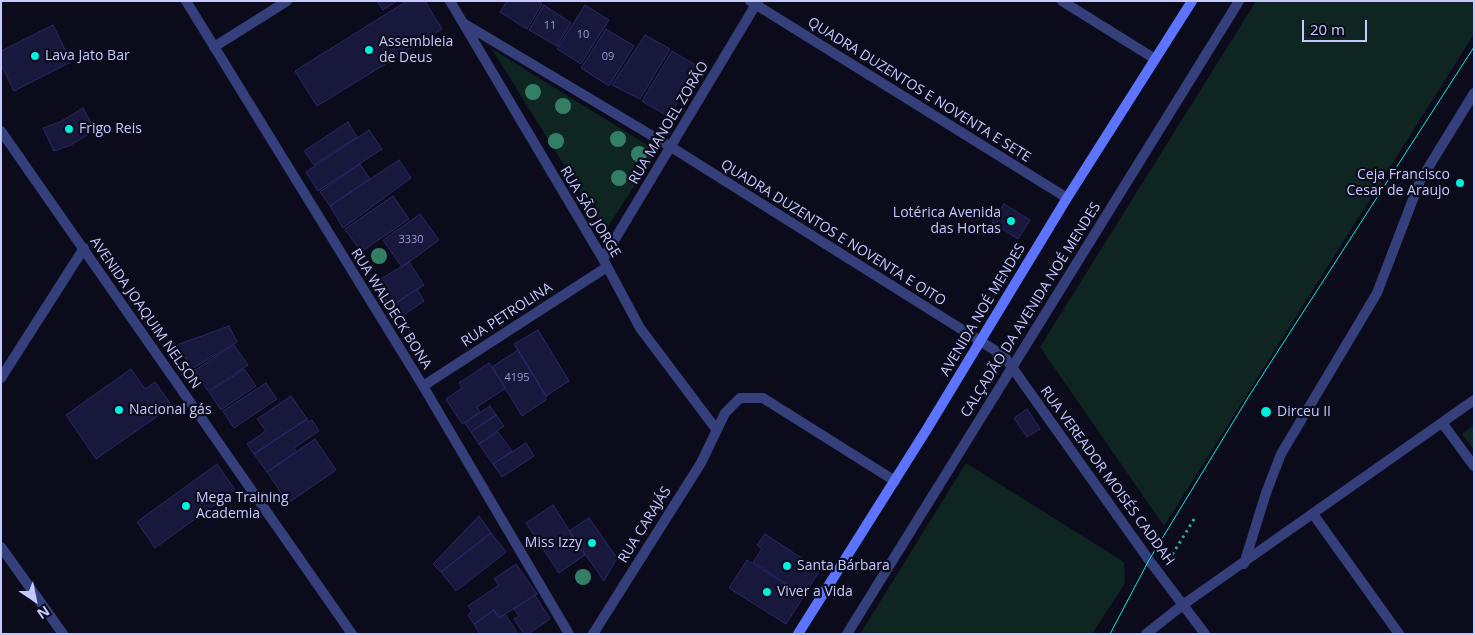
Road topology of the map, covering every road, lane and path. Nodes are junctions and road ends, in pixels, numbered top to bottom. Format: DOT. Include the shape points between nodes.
graph roads {
  1 [pos="186,1"];
  2 [pos="287,1"];
  3 [pos="450,1"];
  4 [pos="1062,1"];
  5 [pos="1192,1"];
  6 [pos="1239,1"];
  7 [pos="755,2"];
  8 [pos="463,23"];
  9 [pos="214,47"];
  10 [pos="1155,59"];
  11 [pos="1474,93"];
  12 [pos="1,131"];
  13 [pos="670,147"];
  14 [pos="1067,198"];
  15 [pos="84,248"];
  16 [pos="605,263"];
  17 [pos="980,341"];
  18 [pos="1012,366"];
  19 [pos="1,378"];
  20 [pos="423,386"];
  21 [pos="1474,400"];
  22 [pos="1443,424"];
  23 [pos="716,430"];
  24 [pos="1474,466"];
  25 [pos="895,481"];
  26 [pos="1313,514"];
  27 [pos="1196,516"];
  28 [pos="1,547"];
  29 [pos="1176,548"];
  30 [pos="1244,564"];
  31 [pos="1184,604"];
  32 [pos="63,634"];
  33 [pos="352,634"];
  34 [pos="569,634"];
  35 [pos="592,634"];
  36 [pos="798,634"];
  37 [pos="847,634"];
  38 [pos="1146,634"];
  39 [pos="1205,634"];
  40 [pos="1399,634"];
  1 -- 9 [label="street, RUA WALDECK BONA"];
  2 -- 9 [label="street"];
  3 -- 8 [label="street, RUA SÃO JORGE"];
  4 -- 10 [label="street"];
  5 -- 10 [label="main road, AVENIDA NOÉ MENDES"];
  6 -- 18 [label="street, CALÇADÃO DA AVENIDA NOÉ MENDES"];
  7 -- 13 [label="street, RUA MANOEL ZORÃO"];
  7 -- 14 [label="street, QUADRA DUZENTOS E NOVENTA E SETE"];
  8 -- 13 [label="street, QUADRA DUZENTOS E NOVENTA E OITO"];
  8 -- 16 [label="street, RUA SÃO JORGE"];
  9 -- 20 [label="street, RUA WALDECK BONA"];
  10 -- 14 [label="main road, AVENIDA NOÉ MENDES"];
  11 -- 30 [label="street" via="1420,181 1377,293 1281,454"];
  12 -- 15 [label="street, AVENIDA JOAQUIM NELSON"];
  13 -- 16 [label="street, RUA MANOEL ZORÃO"];
  13 -- 17 [label="street, QUADRA DUZENTOS E NOVENTA E OITO"];
  14 -- 17 [label="main road, AVENIDA NOÉ MENDES"];
  15 -- 19 [label="street"];
  15 -- 33 [label="street, AVENIDA JOAQUIM NELSON"];
  16 -- 20 [label="street, RUA PETROLINA"];
  16 -- 23 [label="street, RUA SÃO JORGE" via="640,328"];
  17 -- 18 [label="street, RUA VEREADOR MOISÉS CADDAH" via="1004,356"];
  17 -- 25 [label="main road, AVENIDA NOÉ MENDES"];
  18 -- 31 [label="street, RUA VEREADOR MOISÉS CADDAH" via="1149,560"];
  18 -- 37 [label="street, CALÇADÃO DA AVENIDA NOÉ MENDES"];
  20 -- 34 [label="street, RUA WALDECK BONA"];
  21 -- 22 [label="street"];
  22 -- 24 [label="street"];
  22 -- 26 [label="street"];
  23 -- 25 [label="street, RUA CARAJÁS" via="725,413 740,398 763,398"];
  23 -- 35 [label="street, RUA CARAJÁS" via="701,463"];
  25 -- 36 [label="main road, AVENIDA NOÉ MENDES"];
  26 -- 30 [label="street"];
  26 -- 40 [label="street"];
  27 -- 29 [label="path"];
  28 -- 32 [label="street"];
  30 -- 31 [label="street"];
  31 -- 38 [label="street"];
  31 -- 39 [label="street, RUA VEREADOR MOISÉS CADDAH"];
}
